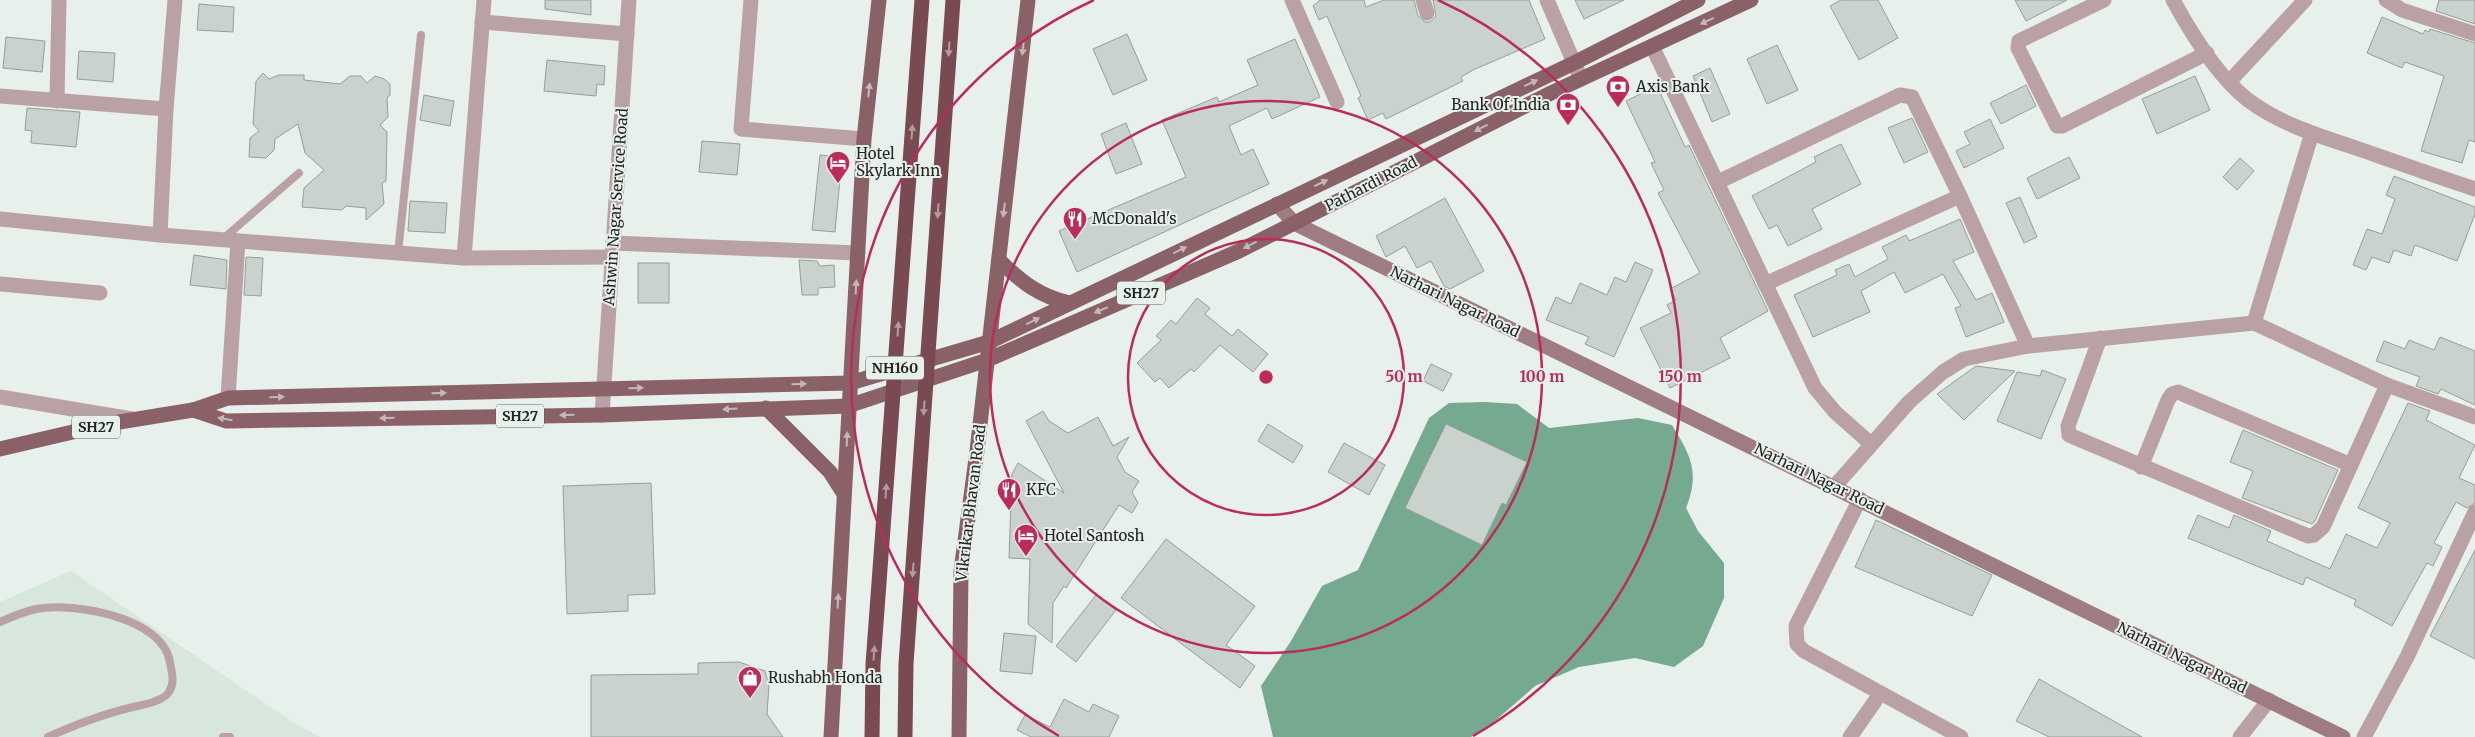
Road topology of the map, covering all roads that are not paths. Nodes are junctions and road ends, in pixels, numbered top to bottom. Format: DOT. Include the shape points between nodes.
graph roads {
  1 [pos="59,0"];
  2 [pos="175,0"];
  3 [pos="484,0"];
  4 [pos="629,0"];
  5 [pos="751,0"];
  6 [pos="879,0"];
  7 [pos="922,0"];
  8 [pos="953,0"];
  9 [pos="1028,0"];
  10 [pos="1292,0"];
  11 [pos="1547,0"];
  12 [pos="1698,0"];
  13 [pos="1751,0"];
  14 [pos="2104,0"];
  15 [pos="2174,0"];
  16 [pos="2304,0"];
  17 [pos="2386,0"];
  18 [pos="482,22"];
  19 [pos="627,34"];
  20 [pos="2475,34"];
  21 [pos="421,35"];
  22 [pos="1652,46"];
  23 [pos="2207,54"];
  24 [pos="1574,62"];
  25 [pos="1581,79"];
  26 [pos="2229,82"];
  27 [pos="0,96"];
  28 [pos="57,101"];
  29 [pos="1337,102"];
  30 [pos="166,109"];
  31 [pos="2312,133"];
  32 [pos="864,139"];
  33 [pos="299,173"];
  34 [pos="1718,182"];
  35 [pos="2475,189"];
  36 [pos="1960,196"];
  37 [pos="1277,204"];
  38 [pos="0,219"];
  39 [pos="1294,223"];
  40 [pos="160,235"];
  41 [pos="222,239"];
  42 [pos="238,241"];
  43 [pos="613,250"];
  44 [pos="398,253"];
  45 [pos="858,253"];
  46 [pos="464,258"];
  47 [pos="999,260"];
  48 [pos="0,284"];
  49 [pos="1765,284"];
  50 [pos="100,293"];
  51 [pos="1070,303"];
  52 [pos="2254,323"];
  53 [pos="2100,338"];
  54 [pos="989,342"];
  55 [pos="2028,346"];
  56 [pos="987,360"];
  57 [pos="850,383"];
  58 [pos="2387,385"];
  59 [pos="604,389"];
  60 [pos="0,397"];
  61 [pos="228,398"];
  62 [pos="848,406"];
  63 [pos="766,408"];
  64 [pos="192,410"];
  65 [pos="602,415"];
  66 [pos="2475,417"];
  67 [pos="136,419"];
  68 [pos="1871,444"];
  69 [pos="0,449"];
  70 [pos="2350,465"];
  71 [pos="2141,467"];
  72 [pos="1834,487"];
  73 [pos="844,494"];
  74 [pos="1860,499"];
  75 [pos="2475,512"];
  76 [pos="0,622"];
  77 [pos="1880,694"];
  78 [pos="2269,700"];
  79 [pos="48,737"];
  80 [pos="223,737"];
  81 [pos="230,737"];
  82 [pos="832,737"];
  83 [pos="872,737"];
  84 [pos="905,737"];
  85 [pos="959,737"];
  86 [pos="1850,737"];
  87 [pos="1961,737"];
  88 [pos="2240,737"];
  89 [pos="2343,737"];
  90 [pos="2364,737"];
  1 -- 28 [label="street"];
  2 -- 30 [label="street"];
  3 -- 18 [label="street"];
  4 -- 19 [label="street, Ashwin Nagar Service Road"];
  5 -- 32 [label="street" via="741,129"];
  32 -- 6 [label="main road, one-way"];
  83 -- 7 [label="highway, NH160, one-way, bridge" via="873,664"];
  8 -- 84 [label="highway, NH160, one-way, bridge" via="907,654"];
  9 -- 47 [label="main road, Vikrikar Bhavan Road, one-way"];
  10 -- 29 [label="street"];
  11 -- 24 [label="street"];
  12 -- 24 [label="main road"];
  13 -- 22 [label="main road, Pathardi Road / SH27, one-way"];
  14 -- 23 [label="street" via="2019,41 2018,48 2058,126"];
  15 -- 23 [label="street"];
  16 -- 26 [label="street"];
  17 -- 20 [label="street" via="2402,10"];
  18 -- 19 [label="street"];
  18 -- 46 [label="street"];
  19 -- 43 [label="street, Ashwin Nagar Service Road"];
  21 -- 44 [label="lane"];
  22 -- 25 [label="main road, Pathardi Road / SH27"];
  22 -- 34 [label="street"];
  23 -- 26 [label="street"];
  24 -- 25 [label="street"];
  37 -- 24 [label="main road, one-way"];
  25 -- 39 [label="main road, Pathardi Road / SH27, one-way"];
  26 -- 31 [label="street" via="2263,110"];
  27 -- 28 [label="street"];
  28 -- 30 [label="street"];
  30 -- 40 [label="street"];
  31 -- 35 [label="street"];
  31 -- 52 [label="street"];
  32 -- 45 [label="main road"];
  33 -- 41 [label="lane"];
  34 -- 36 [label="street" via="1900,95 1907,95 1916,102"];
  34 -- 49 [label="street"];
  36 -- 49 [label="street"];
  36 -- 55 [label="street"];
  37 -- 39 [label="street"];
  51 -- 37 [label="main road, one-way"];
  38 -- 40 [label="street"];
  39 -- 56 [label="main road, Pathardi Road / SH27, one-way" via="1239,251"];
  39 -- 72 [label="street, Narhari Nagar Road"];
  40 -- 41 [label="street"];
  41 -- 42 [label="street"];
  42 -- 44 [label="street"];
  42 -- 61 [label="street"];
  43 -- 45 [label="street"];
  43 -- 46 [label="street"];
  43 -- 59 [label="street, Ashwin Nagar Service Road"];
  44 -- 46 [label="street"];
  57 -- 45 [label="main road, one-way"];
  47 -- 51 [label="main road" via="1034,290"];
  47 -- 54 [label="main road, Vikrikar Bhavan Road"];
  48 -- 50 [label="street"];
  49 -- 68 [label="street" via="1815,388 1835,412"];
  54 -- 51 [label="main road, one-way"];
  52 -- 53 [label="street"];
  52 -- 58 [label="street"];
  53 -- 55 [label="street"];
  53 -- 71 [label="street" via="2067,431 2075,440"];
  54 -- 56 [label="main road, Vikrikar Bhavan Road"];
  54 -- 57 [label="main road"];
  55 -- 68 [label="street" via="1964,359 1943,372 1915,396"];
  56 -- 62 [label="main road, SH27 / SH27"];
  56 -- 85 [label="main road, Vikrikar Bhavan Road" via="961,571"];
  59 -- 57 [label="main road, one-way"];
  57 -- 62 [label="main road"];
  58 -- 66 [label="street"];
  58 -- 70 [label="street"];
  61 -- 59 [label="main road, one-way"];
  59 -- 65 [label="street, Ashwin Nagar Service Road"];
  60 -- 67 [label="street"];
  61 -- 64 [label="main road"];
  62 -- 63 [label="main road, SH27 / SH27"];
  73 -- 62 [label="main road, one-way"];
  63 -- 65 [label="main road, SH27 / SH27, one-way"];
  63 -- 73 [label="main road" via="830,472"];
  65 -- 64 [label="main road, SH27 / SH27, one-way" via="226,421"];
  64 -- 67 [label="main road, SH27 / SH27"];
  67 -- 69 [label="main road, SH27 / SH27"];
  68 -- 72 [label="street"];
  70 -- 71 [label="street" via="2323,527 2308,536"];
  70 -- 71 [label="street" via="2178,392 2168,400"];
  72 -- 74 [label="street, Narhari Nagar Road"];
  82 -- 73 [label="main road, one-way"];
  74 -- 77 [label="street" via="1796,626 1795,635 1797,644 1804,651"];
  74 -- 78 [label="street, Narhari Nagar Road"];
  75 -- 90 [label="street" via="2407,656"];
  76 -- 79 [label="lane" via="36,609 54,607 95,612 149,631 159,639 170,659 173,682 164,697 101,714"];
  77 -- 86 [label="street"];
  77 -- 87 [label="street"];
  78 -- 88 [label="street"];
  78 -- 89 [label="street, Narhari Nagar Road"];
  80 -- 81 [label="lane"];
}
